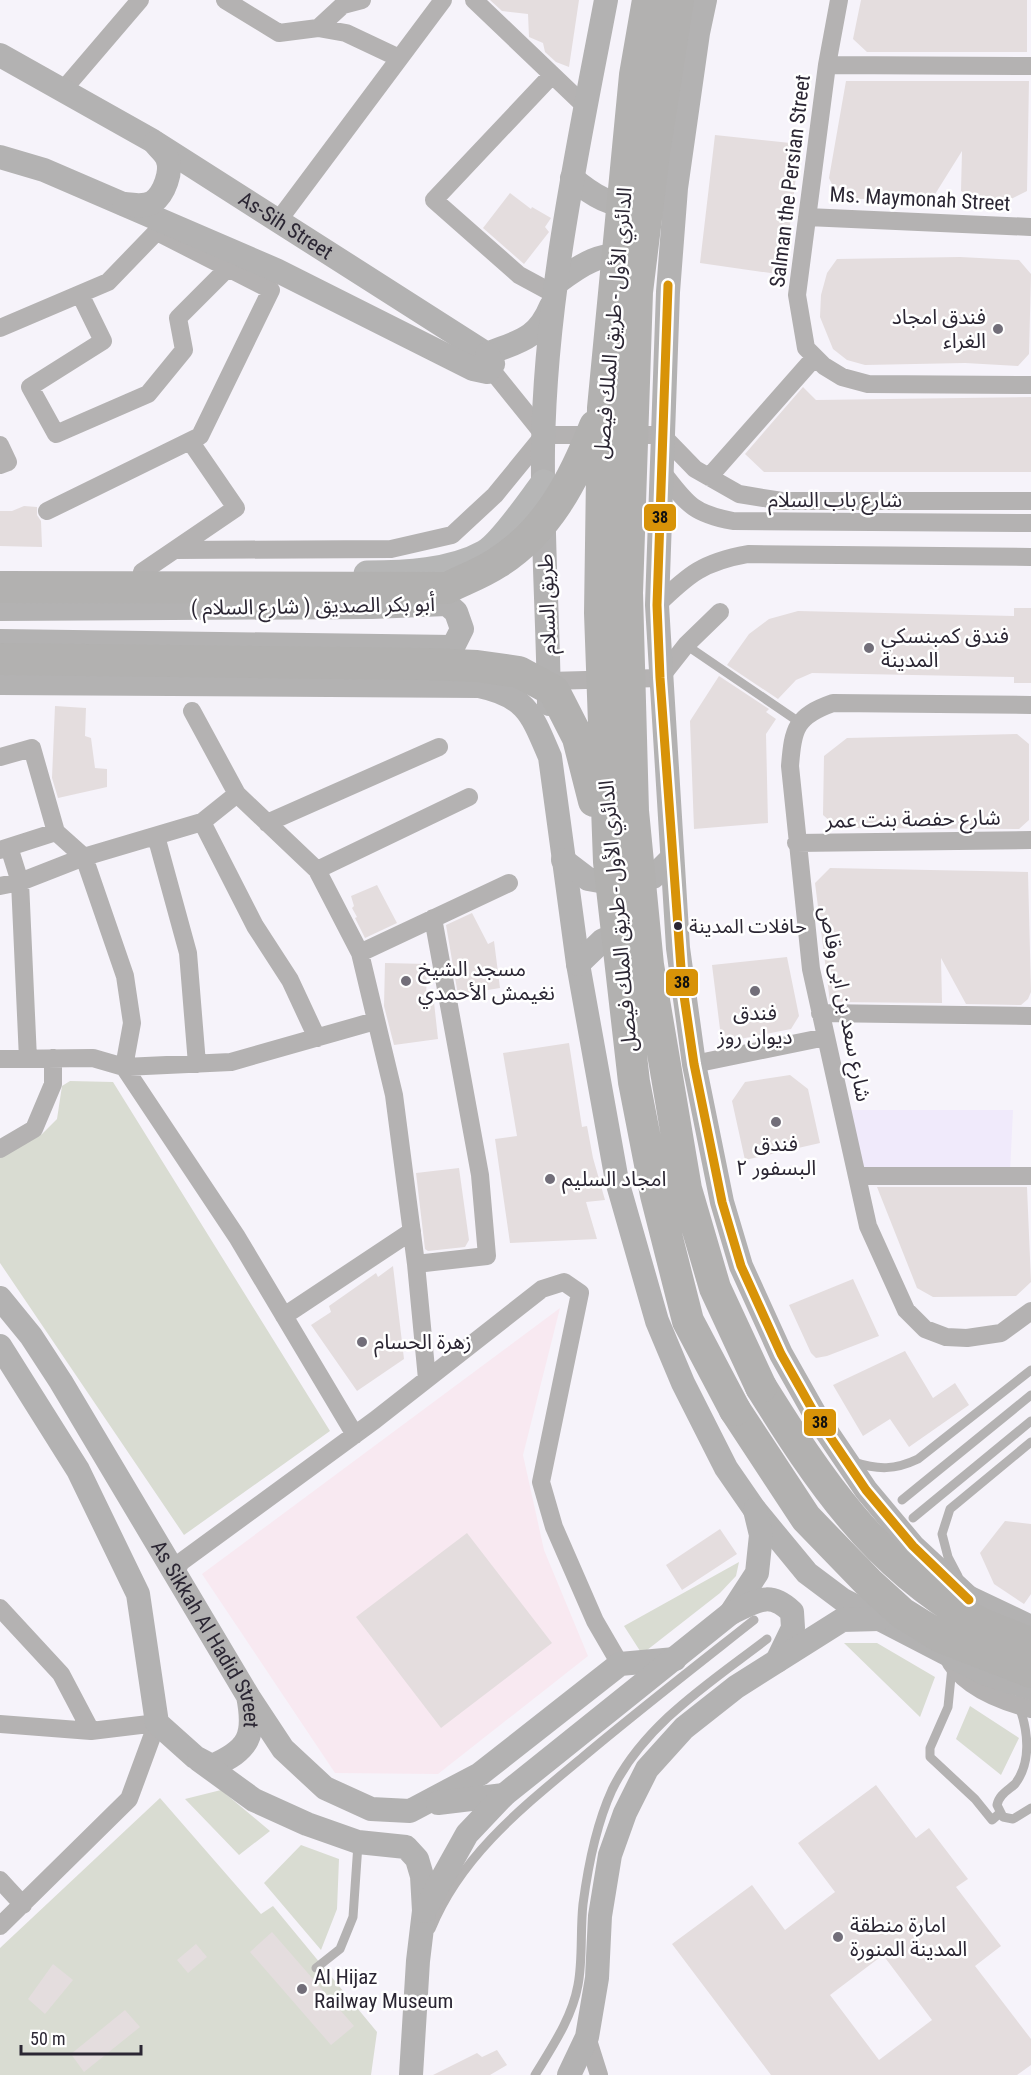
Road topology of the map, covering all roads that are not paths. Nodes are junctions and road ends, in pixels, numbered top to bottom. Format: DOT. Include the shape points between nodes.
graph roads {
  1 [pos="140,0"];
  2 [pos="225,0"];
  3 [pos="362,0"];
  4 [pos="443,0"];
  5 [pos="474,0"];
  6 [pos="606,0"];
  7 [pos="648,0"];
  8 [pos="678,0"];
  9 [pos="705,0"];
  10 [pos="839,0"];
  11 [pos="318,28"];
  12 [pos="0,55"];
  13 [pos="399,58"];
  14 [pos="827,65"];
  15 [pos="1031,66"];
  16 [pos="552,75"];
  17 [pos="63,90"];
  18 [pos="585,107"];
  19 [pos="153,141"];
  20 [pos="0,158"];
  21 [pos="572,178"];
  22 [pos="676,188"];
  23 [pos="119,204"];
  24 [pos="807,217"];
  25 [pos="278,221"];
  26 [pos="161,227"];
  27 [pos="1031,227"];
  28 [pos="235,261"];
  29 [pos="557,288"];
  30 [pos="668,292"];
  31 [pos="80,294"];
  32 [pos="0,328"];
  33 [pos="815,357"];
  34 [pos="483,364"];
  35 [pos="1031,385"];
  36 [pos="603,408"];
  37 [pos="662,435"];
  38 [pos="190,441"];
  39 [pos="543,442"];
  40 [pos="0,445"];
  41 [pos="0,465"];
  42 [pos="660,469"];
  43 [pos="709,477"];
  44 [pos="544,483"];
  45 [pos="1031,501"];
  46 [pos="47,511"];
  47 [pos="1031,523"];
  48 [pos="545,538"];
  49 [pos="174,550"];
  50 [pos="1031,557"];
  51 [pos="0,571"];
  52 [pos="142,572"];
  53 [pos="360,573"];
  54 [pos="0,587"];
  55 [pos="447,604"];
  56 [pos="657,605"];
  57 [pos="371,607"];
  58 [pos="0,609"];
  59 [pos="720,612"];
  60 [pos="0,641"];
  61 [pos="686,645"];
  62 [pos="453,647"];
  63 [pos="0,659"];
  64 [pos="549,678"];
  65 [pos="660,678"];
  66 [pos="0,683"];
  67 [pos="1031,705"];
  68 [pos="192,711"];
  69 [pos="799,722"];
  70 [pos="439,747"];
  71 [pos="0,757"];
  72 [pos="550,758"];
  73 [pos="237,794"];
  74 [pos="469,797"];
  75 [pos="202,822"];
  76 [pos="267,823"];
  77 [pos="56,832"];
  78 [pos="156,836"];
  79 [pos="1031,840"];
  80 [pos="796,843"];
  81 [pos="5,849"];
  82 [pos="84,857"];
  83 [pos="672,858"];
  84 [pos="563,860"];
  85 [pos="609,862"];
  86 [pos="317,870"];
  87 [pos="20,882"];
  88 [pos="509,883"];
  89 [pos="0,886"];
  90 [pos="433,918"];
  91 [pos="678,948"];
  92 [pos="360,952"];
  93 [pos="578,964"];
  94 [pos="820,1013"];
  95 [pos="1031,1016"];
  96 [pos="375,1021"];
  97 [pos="826,1037"];
  98 [pos="317,1038"];
  99 [pos="53,1058"];
  100 [pos="0,1059"];
  101 [pos="28,1059"];
  102 [pos="196,1064"];
  103 [pos="694,1064"];
  104 [pos="124,1067"];
  105 [pos="0,1149"];
  106 [pos="856,1176"];
  107 [pos="1031,1176"];
  108 [pos="412,1231"];
  109 [pos="416,1264"];
  110 [pos="0,1298"];
  111 [pos="1031,1311"];
  112 [pos="284,1316"];
  113 [pos="0,1346"];
  114 [pos="1031,1370"];
  115 [pos="427,1379"];
  116 [pos="1031,1395"];
  117 [pos="1031,1421"];
  118 [pos="355,1435"];
  119 [pos="1031,1442"];
  120 [pos="845,1460"];
  121 [pos="902,1500"];
  122 [pos="755,1510"];
  123 [pos="913,1518"];
  124 [pos="175,1573"];
  125 [pos="0,1608"];
  126 [pos="972,1609"];
  127 [pos="731,1613"];
  128 [pos="881,1619"];
  129 [pos="754,1620"];
  130 [pos="1031,1627"];
  131 [pos="767,1639"];
  132 [pos="946,1652"];
  133 [pos="675,1659"];
  134 [pos="777,1661"];
  135 [pos="620,1664"];
  136 [pos="1028,1680"];
  137 [pos="248,1696"];
  138 [pos="158,1723"];
  139 [pos="0,1724"];
  140 [pos="91,1731"];
  141 [pos="195,1758"];
  142 [pos="1030,1762"];
  143 [pos="504,1795"];
  144 [pos="416,1808"];
  145 [pos="1031,1808"];
  146 [pos="1000,1813"];
  147 [pos="358,1842"];
  148 [pos="406,1847"];
  149 [pos="0,1880"];
  150 [pos="22,1905"];
  151 [pos="424,1911"];
  152 [pos="0,1926"];
  153 [pos="418,1961"];
  154 [pos="316,1968"];
  155 [pos="587,2037"];
  156 [pos="411,2075"];
  157 [pos="535,2075"];
  158 [pos="569,2075"];
  159 [pos="599,2075"];
  1 -- 17 [label="street"];
  2 -- 11 [label="street" via="279,33"];
  3 -- 11 [label="street" via="343,5"];
  4 -- 13 [label="street"];
  5 -- 16 [label="street"];
  6 -- 18 [label="main road"];
  7 -- 36 [label="highway, الدائري الأول - طريق الملك فيصل, bridge" via="635,75"];
  8 -- 126 [label="highway, الدائري الأول - طريق الملك فيصل, bridge" via="637,292 627,593 633,811 648,964 686,1189 715,1288 761,1387 810,1466 867,1537 905,1574"];
  9 -- 22 [label="main road"];
  10 -- 14 [label="street, Salman the Persian Street"];
  11 -- 13 [label="street" via="346,33"];
  12 -- 17 [label="main road, As-Sih Street"];
  13 -- 25 [label="street"];
  14 -- 15 [label="street"];
  14 -- 24 [label="street, Salman the Persian Street"];
  16 -- 18 [label="street"];
  16 -- 29 [label="street" via="434,200 519,275"];
  17 -- 19 [label="main road, As-Sih Street"];
  18 -- 21 [label="main road"];
  19 -- 23 [label="main road" via="167,158 169,173 164,187 153,201 143,205"];
  19 -- 25 [label="main road, As-Sih Street"];
  20 -- 23 [label="main road, As-Sih Street" via="44,170"];
  21 -- 22 [label="main road" via="594,196 625,207 653,203"];
  21 -- 29 [label="main road"];
  22 -- 30 [label="main road"];
  23 -- 26 [label="main road, As-Sih Street"];
  24 -- 27 [label="street, Ms. Maymonah Street"];
  24 -- 33 [label="street, Salman the Persian Street" via="797,295 806,348"];
  25 -- 34 [label="main road, As-Sih Street"];
  26 -- 28 [label="main road, As-Sih Street"];
  26 -- 31 [label="street" via="108,282"];
  28 -- 31 [label="street" via="178,318 184,350 148,394 56,434 30,387 103,341"];
  28 -- 34 [label="main road, As-Sih Street" via="276,270"];
  28 -- 38 [label="street" via="271,290 200,436"];
  29 -- 30 [label="main road" via="586,261 622,255 651,269"];
  29 -- 34 [label="main road" via="543,324 526,339"];
  29 -- 39 [label="main road, طريق السلام"];
  30 -- 37 [label="main road"];
  31 -- 32 [label="street"];
  33 -- 35 [label="street, Salman the Persian Street" via="842,377 868,384"];
  33 -- 43 [label="street"];
  34 -- 39 [label="street"];
  36 -- 54 [label="highway, ( شارع السلام ) أبو بكر الصديق, bridge" via="576,474 537,531 497,564 447,588"];
  36 -- 85 [label="highway, الدائري الأول - طريق الملك فيصل, bridge" via="600,613"];
  37 -- 39 [label="street"];
  37 -- 42 [label="main road"];
  37 -- 43 [label="street" via="695,469"];
  38 -- 46 [label="street"];
  38 -- 49 [label="street" via="236,508"];
  39 -- 44 [label="main road, طريق السلام"];
  39 -- 49 [label="street" via="452,535 391,549"];
  40 -- 41 [label="street" via="8,462"];
  42 -- 47 [label="street, شارع باب السلام" via="688,504 706,516 733,522"];
  42 -- 56 [label="main road"];
  43 -- 45 [label="street" via="739,494 782,501"];
  44 -- 48 [label="main road, طريق السلام"];
  44 -- 53 [label="main road" via="486,552 444,567 392,574"];
  48 -- 55 [label="main road" via="501,577"];
  48 -- 64 [label="main road, طريق السلام"];
  49 -- 52 [label="street"];
  50 -- 56 [label="street" via="748,554 717,560 687,576"];
  51 -- 52 [label="main road"];
  52 -- 53 [label="main road"];
  53 -- 57 [label="main road"];
  55 -- 57 [label="main road, ( شارع السلام ) أبو بكر الصديق"];
  55 -- 62 [label="main road, ( شارع السلام ) أبو بكر الصديق" via="456,612 462,629"];
  56 -- 65 [label="main road"];
  57 -- 58 [label="main road, ( شارع السلام ) أبو بكر الصديق"];
  59 -- 61 [label="street"];
  60 -- 62 [label="main road, ( شارع السلام ) أبو بكر الصديق"];
  61 -- 65 [label="street"];
  61 -- 69 [label="lane"];
  62 -- 64 [label="main road" via="504,654"];
  63 -- 85 [label="highway, bridge" via="427,664 519,672 554,691 578,738"];
  64 -- 65 [label="street"];
  64 -- 72 [label="main road, طريق السلام"];
  65 -- 83 [label="main road"];
  66 -- 72 [label="main road" via="479,686 504,691 523,705"];
  67 -- 69 [label="street" via="833,703 812,711"];
  68 -- 73 [label="street"];
  69 -- 80 [label="street, شارع سعد بن ابى وقاص" via="792,739 790,766"];
  70 -- 76 [label="street"];
  71 -- 77 [label="street" via="32,748"];
  72 -- 84 [label="main road"];
  73 -- 75 [label="street"];
  73 -- 76 [label="street"];
  74 -- 86 [label="street"];
  75 -- 78 [label="street"];
  75 -- 98 [label="street" via="255,926 290,980"];
  76 -- 86 [label="street"];
  77 -- 81 [label="street"];
  77 -- 82 [label="street"];
  78 -- 82 [label="street"];
  78 -- 102 [label="street" via="188,953"];
  79 -- 80 [label="street, شارع حفصة بنت عمر"];
  80 -- 94 [label="street, شارع سعد بن ابى وقاص"];
  81 -- 87 [label="street"];
  82 -- 87 [label="street"];
  82 -- 104 [label="street" via="125,976 132,1023"];
  83 -- 84 [label="main road" via="653,877 622,885 588,879"];
  83 -- 91 [label="main road"];
  84 -- 93 [label="main road"];
  85 -- 132 [label="highway, الدائري الأول - طريق الملك فيصل, bridge" via="634,1082 656,1195 688,1321 735,1410 806,1518 868,1582"];
  86 -- 92 [label="street"];
  87 -- 89 [label="street"];
  87 -- 101 [label="street"];
  88 -- 90 [label="street"];
  90 -- 92 [label="street"];
  90 -- 109 [label="street" via="480,1175 487,1256"];
  91 -- 93 [label="main road" via="656,931 627,932 603,940"];
  91 -- 103 [label="main road"];
  92 -- 96 [label="street"];
  93 -- 122 [label="main road" via="617,1181 657,1321 726,1468"];
  94 -- 95 [label="street"];
  94 -- 97 [label="street, شارع سعد بن ابى وقاص"];
  96 -- 98 [label="street"];
  96 -- 108 [label="street" via="394,1095"];
  97 -- 103 [label="street"];
  97 -- 106 [label="street, شارع سعد بن ابى وقاص"];
  98 -- 102 [label="street" via="231,1062"];
  99 -- 101 [label="street"];
  99 -- 104 [label="street" via="93,1058"];
  99 -- 105 [label="street" via="53,1084 34,1129"];
  100 -- 101 [label="street"];
  102 -- 104 [label="street"];
  103 -- 120 [label="main road" via="722,1202 741,1266 781,1354"];
  104 -- 112 [label="street" via="237,1237"];
  106 -- 107 [label="street"];
  106 -- 111 [label="street, شارع سعد بن ابى وقاص" via="868,1226 906,1310 925,1329 946,1337 1001,1333"];
  108 -- 109 [label="street"];
  108 -- 112 [label="street"];
  109 -- 115 [label="street"];
  110 -- 124 [label="main road, As Sikkah Al Hadid Street" via="31,1336"];
  112 -- 118 [label="street"];
  113 -- 138 [label="main road, As Sikkah Al Hadid Street" via="78,1470 138,1594"];
  114 -- 120 [label="lane" via="918,1460 899,1468 874,1468"];
  115 -- 118 [label="street"];
  115 -- 135 [label="street" via="542,1289 564,1282 580,1293 541,1482 554,1527 595,1621"];
  116 -- 121 [label="lane"];
  117 -- 123 [label="lane"];
  118 -- 124 [label="street" via="180,1562"];
  119 -- 126 [label="lane" via="950,1509 942,1534"];
  120 -- 126 [label="main road" via="913,1546"];
  122 -- 127 [label="main road" via="761,1535 757,1573"];
  122 -- 128 [label="main road" via="807,1573 843,1600"];
  124 -- 137 [label="main road, As Sikkah Al Hadid Street"];
  125 -- 140 [label="street" via="61,1674"];
  126 -- 130 [label="main road"];
  126 -- 136 [label="highway, الدائري الأول - طريق الملك فيصل"];
  127 -- 133 [label="main road"];
  127 -- 134 [label="main road" via="763,1599 779,1599 792,1612 793,1628"];
  128 -- 132 [label="main road"];
  128 -- 134 [label="main road" via="842,1620"];
  129 -- 153 [label="lane" via="643,1707 493,1835 442,1902"];
  131 -- 157 [label="lane" via="672,1712 633,1756 612,1790 596,1835 587,1883 578,1986 560,2035"];
  132 -- 136 [label="highway, الدائري الأول - طريق الملك فيصل"];
  132 -- 146 [label="lane" via="948,1707 930,1748 930,1757 992,1820"];
  133 -- 135 [label="main road"];
  133 -- 143 [label="main road"];
  134 -- 155 [label="main road" via="684,1728 647,1769 610,1855"];
  135 -- 144 [label="main road" via="480,1774"];
  136 -- 142 [label="lane"];
  137 -- 141 [label="main road, As Sikkah Al Hadid Street" via="252,1717 250,1736 243,1748 212,1766"];
  137 -- 144 [label="main road" via="283,1749 325,1788 371,1809"];
  138 -- 140 [label="street"];
  138 -- 141 [label="main road"];
  138 -- 150 [label="street" via="129,1799"];
  139 -- 140 [label="street"];
  141 -- 147 [label="main road" via="254,1800"];
  142 -- 146 [label="lane" via="1025,1775 999,1797"];
  143 -- 144 [label="main road"];
  143 -- 151 [label="main road" via="467,1834"];
  144 -- 148 [label="main road"];
  145 -- 146 [label="lane" via="1013,1819"];
  147 -- 148 [label="main road"];
  147 -- 154 [label="lane" via="353,1917 340,1949"];
  148 -- 151 [label="main road" via="417,1859 422,1876"];
  149 -- 150 [label="street"];
  150 -- 152 [label="street"];
  151 -- 153 [label="main road"];
  153 -- 156 [label="main road"];
  155 -- 158 [label="main road"];
  155 -- 159 [label="street"];
}
